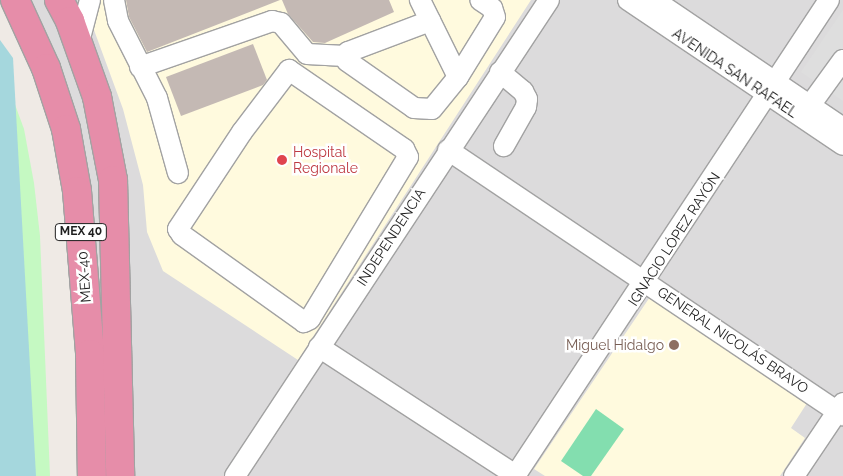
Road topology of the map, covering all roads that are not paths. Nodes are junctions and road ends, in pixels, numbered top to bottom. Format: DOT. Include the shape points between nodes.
graph roads {
  1 [pos="15,0"];
  2 [pos="59,0"];
  3 [pos="90,0"];
  4 [pos="114,0"];
  5 [pos="420,0"];
  6 [pos="480,0"];
  7 [pos="549,0"];
  8 [pos="628,0"];
  9 [pos="654,0"];
  10 [pos="829,0"];
  11 [pos="430,21"];
  12 [pos="78,46"];
  13 [pos="345,56"];
  14 [pos="843,60"];
  15 [pos="140,67"];
  16 [pos="500,72"];
  17 [pos="458,77"];
  18 [pos="772,88"];
  19 [pos="806,111"];
  20 [pos="843,128"];
  21 [pos="843,145"];
  22 [pos="504,146"];
  23 [pos="448,150"];
  24 [pos="178,173"];
  25 [pos="395,179"];
  26 [pos="418,195"];
  27 [pos="379,205"];
  28 [pos="402,220"];
  29 [pos="646,281"];
  30 [pos="319,347"];
  31 [pos="841,409"];
  32 [pos="92,476"];
  33 [pos="120,476"];
  34 [pos="235,476"];
  35 [pos="516,476"];
  36 [pos="794,476"];
  1 -- 32 [label="highway, MEX-40 / MEX 40" via="49,77 66,129 78,191 90,354"];
  2 -- 12 [label="highway, MEX 40"];
  3 -- 12 [label="street"];
  4 -- 15 [label="street" via="116,15"];
  5 -- 11 [label="street"];
  6 -- 17 [label="street" via="492,8 495,17"];
  7 -- 16 [label="street, INDEPENDENCIA"];
  8 -- 18 [label="street, AVENIDA SAN RAFAEL"];
  9 -- 18 [label="street, AVENIDA SAN RAFAEL"];
  10 -- 18 [label="street, IGNACIO LÓPEZ RAYÓN"];
  11 -- 13 [label="street" via="348,52"];
  11 -- 17 [label="street"];
  12 -- 33 [label="highway, MEX 40" via="97,97 108,144 117,243"];
  13 -- 15 [label="street" via="307,54 281,23 272,21"];
  13 -- 17 [label="street" via="347,61 423,111 436,106"];
  14 -- 19 [label="street"];
  15 -- 24 [label="street" via="157,98"];
  16 -- 22 [label="street" via="527,98 526,107"];
  16 -- 23 [label="street, INDEPENDENCIA"];
  18 -- 19 [label="street, AVENIDA SAN RAFAEL"];
  18 -- 29 [label="street, IGNACIO LÓPEZ RAYÓN"];
  19 -- 20 [label="street, AVENIDA SAN RAFAEL"];
  19 -- 21 [label="street, AVENIDA SAN RAFAEL"];
  23 -- 26 [label="street, INDEPENDENCIA"];
  23 -- 29 [label="street, GENERAL NICOLÁS BRAVO"];
  25 -- 26 [label="street"];
  25 -- 27 [label="street"];
  25 -- 27 [label="street" via="407,160 404,149 286,71 178,229 304,322 310,319"];
  26 -- 28 [label="street, INDEPENDENCIA"];
  27 -- 28 [label="street"];
  28 -- 30 [label="street, INDEPENDENCIA"];
  29 -- 31 [label="street, GENERAL NICOLÁS BRAVO"];
  29 -- 35 [label="street, IGNACIO LÓPEZ RAYÓN"];
  30 -- 34 [label="street, INDEPENDENCIA"];
  30 -- 35 [label="street"];
  31 -- 36 [label="street"];
}
